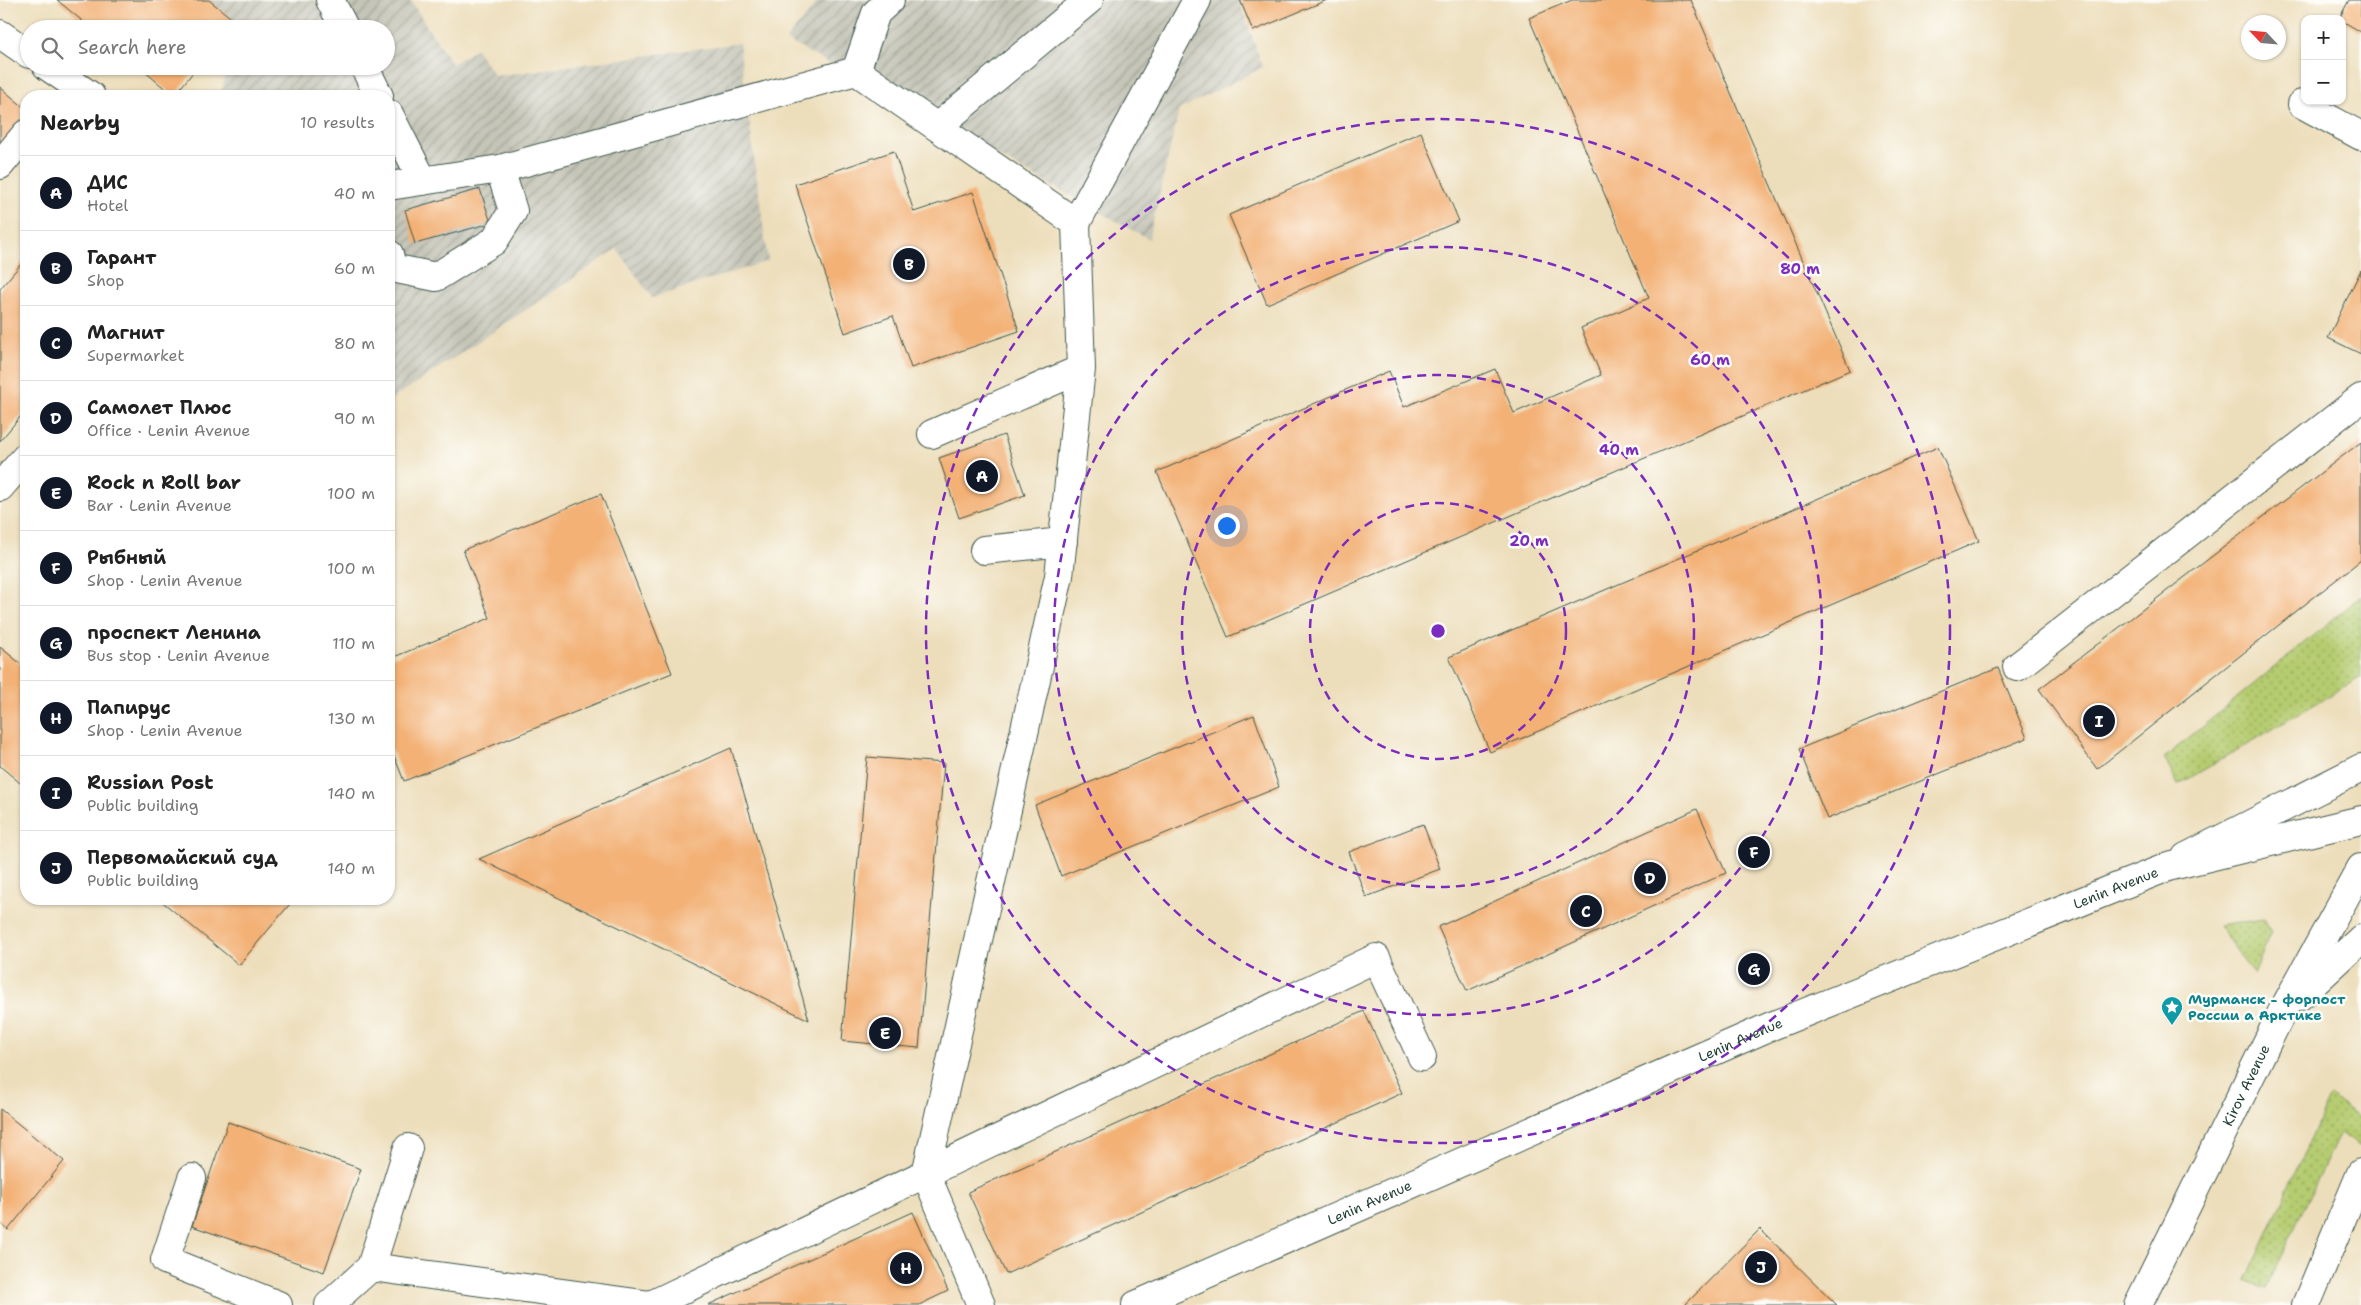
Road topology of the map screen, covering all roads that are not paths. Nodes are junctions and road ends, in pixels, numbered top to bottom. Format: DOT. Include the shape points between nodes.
graph roads {
  1 [pos="330,0"];
  2 [pos="890,0"];
  3 [pos="1089,0"];
  4 [pos="1197,0"];
  5 [pos="340,20"];
  6 [pos="0,34"];
  7 [pos="20,48"];
  8 [pos="856,71"];
  9 [pos="60,75"];
  10 [pos="368,75"];
  11 [pos="82,90"];
  12 [pos="376,90"];
  13 [pos="2304,105"];
  14 [pos="395,126"];
  15 [pos="937,127"];
  16 [pos="2361,136"];
  17 [pos="20,141"];
  18 [pos="0,165"];
  19 [pos="500,169"];
  20 [pos="423,182"];
  21 [pos="395,185"];
  22 [pos="1076,223"];
  23 [pos="395,269"];
  24 [pos="1081,369"];
  25 [pos="2361,398"];
  26 [pos="932,434"];
  27 [pos="20,464"];
  28 [pos="0,487"];
  29 [pos="1063,542"];
  30 [pos="984,550"];
  31 [pos="2017,667"];
  32 [pos="2361,768"];
  33 [pos="2361,820"];
  34 [pos="2168,867"];
  35 [pos="2361,868"];
  36 [pos="2361,938"];
  37 [pos="2282,1012"];
  38 [pos="1422,1057"];
  39 [pos="408,1148"];
  40 [pos="2361,1173"];
  41 [pos="926,1174"];
  42 [pos="192,1178"];
  43 [pos="371,1267"];
  44 [pos="278,1305"];
  45 [pos="329,1305"];
  46 [pos="981,1305"];
  47 [pos="1136,1305"];
  48 [pos="2138,1305"];
  49 [pos="2306,1305"];
  1 -- 5 [label="main road"];
  2 -- 8 [label="main road" via="876,13"];
  3 -- 15 [label="main road"];
  4 -- 22 [label="main road"];
  6 -- 7 [label="main road"];
  8 -- 15 [label="main road"];
  8 -- 19 [label="main road"];
  9 -- 11 [label="main road"];
  10 -- 12 [label="main road"];
  13 -- 16 [label="main road"];
  14 -- 20 [label="main road"];
  15 -- 22 [label="main road"];
  17 -- 18 [label="main road"];
  19 -- 20 [label="main road"];
  19 -- 23 [label="main road" via="513,211 494,241 436,277"];
  20 -- 21 [label="main road"];
  22 -- 24 [label="main road"];
  24 -- 26 [label="main road"];
  24 -- 29 [label="main road"];
  25 -- 31 [label="main road"];
  27 -- 28 [label="main road"];
  29 -- 30 [label="main road"];
  29 -- 41 [label="main road" via="1059,576"];
  32 -- 34 [label="main road"];
  33 -- 34 [label="main road, Lenin Avenue"];
  34 -- 47 [label="main road, Lenin Avenue" via="1769,1027"];
  35 -- 37 [label="main road, Kirov Avenue"];
  36 -- 37 [label="main road"];
  37 -- 48 [label="main road, Kirov Avenue"];
  38 -- 41 [label="main road" via="1376,958"];
  39 -- 43 [label="main road"];
  40 -- 49 [label="main road"];
  41 -- 43 [label="main road" via="651,1305"];
  41 -- 46 [label="main road"];
  42 -- 44 [label="main road" via="165,1260"];
  43 -- 45 [label="main road"];
}
